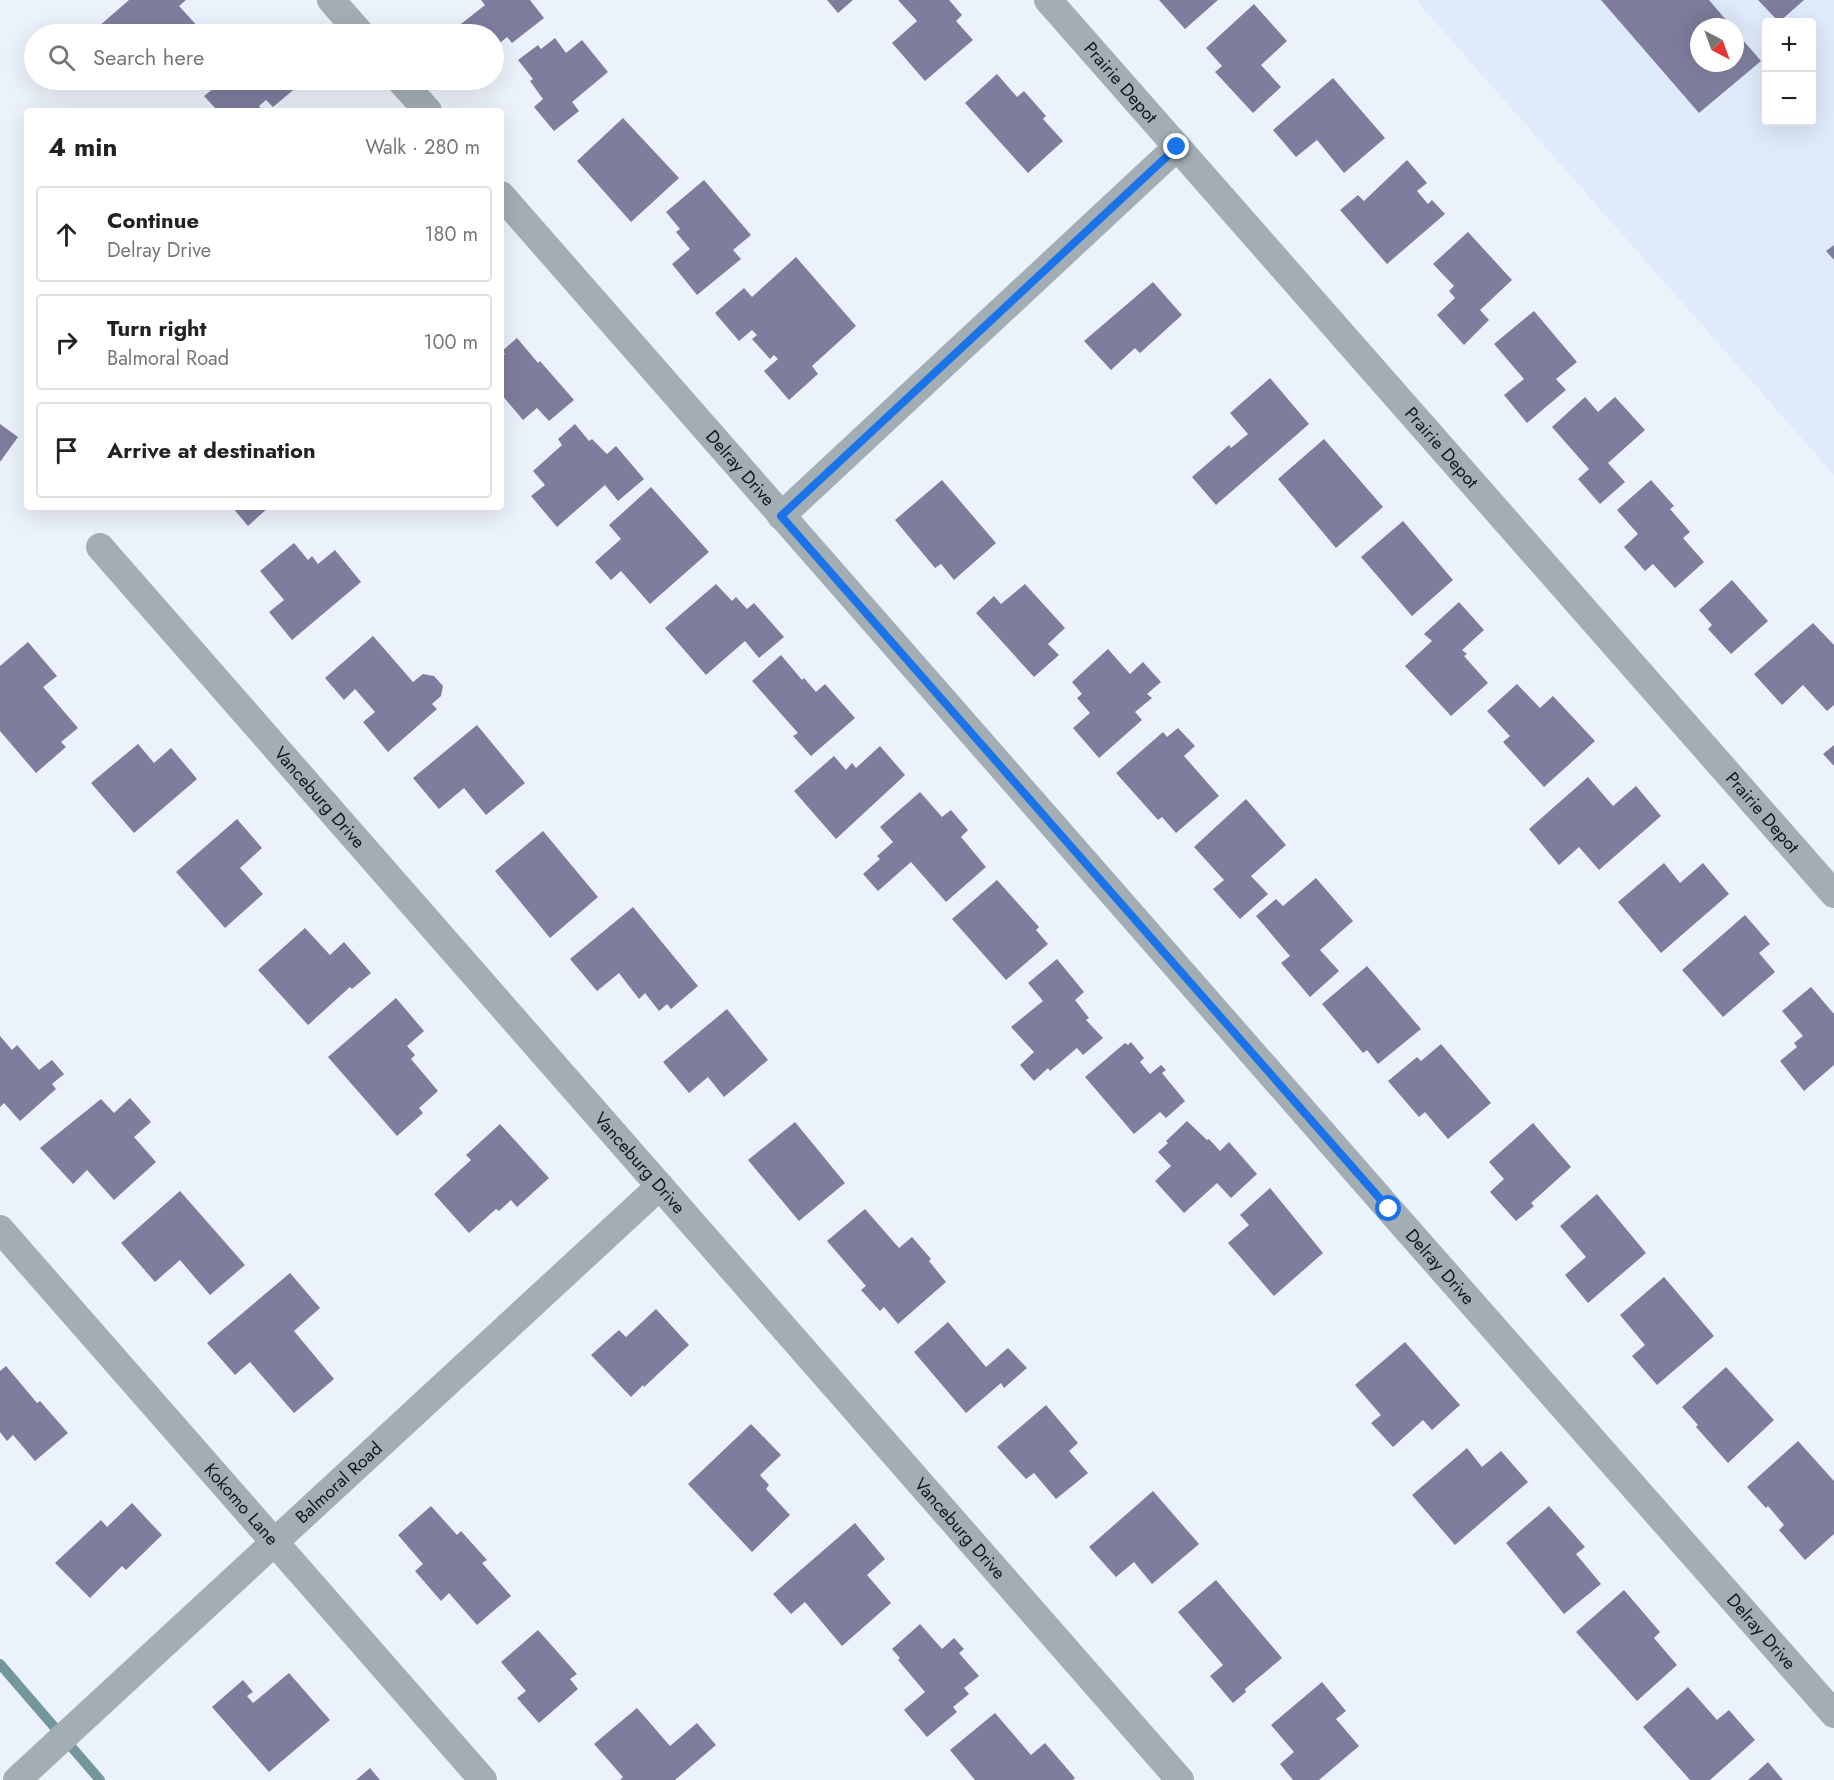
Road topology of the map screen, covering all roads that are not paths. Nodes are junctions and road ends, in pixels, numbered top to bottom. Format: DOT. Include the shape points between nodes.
graph roads {
  1 [pos="331,0"];
  2 [pos="1048,0"];
  3 [pos="352,24"];
  4 [pos="409,90"];
  5 [pos="425,108"];
  6 [pos="1177,147"];
  7 [pos="504,198"];
  8 [pos="781,516"];
  9 [pos="100,547"];
  10 [pos="1834,894"];
  11 [pos="660,1186"];
  12 [pos="0,1228"];
  13 [pos="275,1543"];
  14 [pos="1834,1714"];
  15 [pos="26,1772"];
  16 [pos="483,1780"];
  17 [pos="1180,1780"];
  1 -- 3 [label="street"];
  2 -- 6 [label="street, Prairie Depot"];
  4 -- 5 [label="street"];
  6 -- 8 [label="street"];
  6 -- 10 [label="street, Prairie Depot"];
  7 -- 8 [label="street, Delray Drive"];
  8 -- 14 [label="street, Delray Drive"];
  9 -- 11 [label="street, Vanceburg Drive"];
  11 -- 13 [label="street, Balmoral Road"];
  11 -- 17 [label="street, Vanceburg Drive"];
  12 -- 13 [label="street, Kokomo Lane"];
  13 -- 15 [label="street, Balmoral Road"];
  13 -- 16 [label="street, Kokomo Lane"];
}
